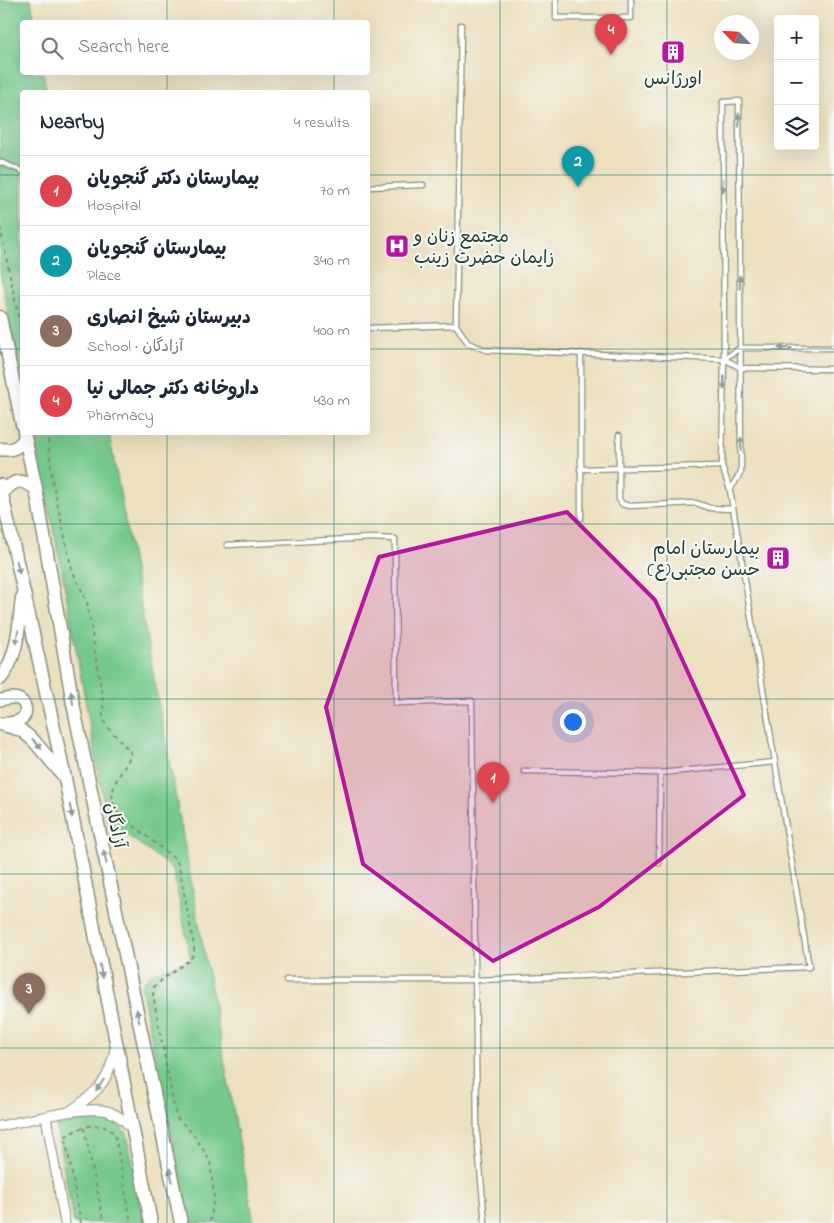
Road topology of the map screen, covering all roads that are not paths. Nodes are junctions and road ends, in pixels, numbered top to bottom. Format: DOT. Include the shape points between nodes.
graph roads {
  1 [pos="556,0"];
  2 [pos="631,0"];
  3 [pos="461,25"];
  4 [pos="0,163"];
  5 [pos="20,170"];
  6 [pos="423,185"];
  7 [pos="370,187"];
  8 [pos="0,317"];
  9 [pos="456,325"];
  10 [pos="370,328"];
  11 [pos="740,348"];
  12 [pos="834,348"];
  13 [pos="581,353"];
  14 [pos="724,359"];
  15 [pos="740,368"];
  16 [pos="834,369"];
  17 [pos="20,414"];
  18 [pos="25,435"];
  19 [pos="619,435"];
  20 [pos="0,449"];
  21 [pos="722,466"];
  22 [pos="618,468"];
  23 [pos="580,469"];
  24 [pos="36,489"];
  25 [pos="1,490"];
  26 [pos="730,490"];
  27 [pos="733,509"];
  28 [pos="581,518"];
  29 [pos="227,546"];
  30 [pos="24,591"];
  31 [pos="0,679"];
  32 [pos="0,700"];
  33 [pos="0,724"];
  34 [pos="775,762"];
  35 [pos="524,771"];
  36 [pos="660,773"];
  37 [pos="65,778"];
  38 [pos="659,862"];
  39 [pos="286,980"];
  40 [pos="475,980"];
  41 [pos="115,1046"];
  42 [pos="68,1112"];
  43 [pos="46,1117"];
  44 [pos="0,1126"];
  45 [pos="132,1129"];
  46 [pos="65,1223"];
  47 [pos="151,1223"];
  48 [pos="181,1223"];
  49 [pos="485,1223"];
  1 -- 2 [label="lane" via="556,18 631,18"];
  3 -- 9 [label="lane"];
  4 -- 5 [label="lane"];
  6 -- 7 [label="lane"];
  8 -- 17 [label="main road"];
  9 -- 10 [label="lane"];
  9 -- 13 [label="lane" via="468,343 486,350"];
  12 -- 11 [label="lane, one-way"];
  11 -- 14 [label="lane"];
  11 -- 14 [label="lane, one-way" via="739,101 722,102"];
  11 -- 15 [label="lane"];
  13 -- 14 [label="lane"];
  13 -- 23 [label="lane"];
  14 -- 15 [label="lane"];
  14 -- 21 [label="lane, one-way"];
  15 -- 16 [label="lane"];
  26 -- 15 [label="lane, one-way" via="741,472"];
  18 -- 20 [label="main road" via="19,447 9,451"];
  18 -- 24 [label="main road, آزادگان"];
  19 -- 22 [label="lane"];
  21 -- 22 [label="lane"];
  21 -- 26 [label="lane"];
  22 -- 23 [label="lane"];
  22 -- 27 [label="lane" via="622,504 696,503 710,508"];
  23 -- 28 [label="lane"];
  24 -- 25 [label="main road" via="18,481"];
  48 -- 24 [label="main road, آزادگان, one-way" via="73,704"];
  25 -- 30 [label="main road, one-way"];
  26 -- 27 [label="lane"];
  27 -- 34 [label="lane"];
  29 -- 40 [label="lane" via="395,539 396,703 472,701"];
  30 -- 31 [label="main road, one-way" via="14,650"];
  30 -- 37 [label="main road"];
  32 -- 33 [label="street" via="20,699 26,709 20,720"];
  33 -- 37 [label="main road, one-way" via="21,730"];
  34 -- 36 [label="lane"];
  34 -- 40 [label="lane" via="809,967"];
  35 -- 36 [label="lane"];
  36 -- 38 [label="lane"];
  37 -- 41 [label="main road, one-way"];
  39 -- 40 [label="lane"];
  40 -- 49 [label="lane" via="476,1135"];
  41 -- 42 [label="street, one-way" via="109,1072 101,1087"];
  41 -- 45 [label="main road"];
  42 -- 43 [label="street"];
  42 -- 45 [label="street" via="106,1111 123,1119"];
  43 -- 44 [label="street"];
  43 -- 46 [label="street"];
  45 -- 47 [label="main road"];
}
